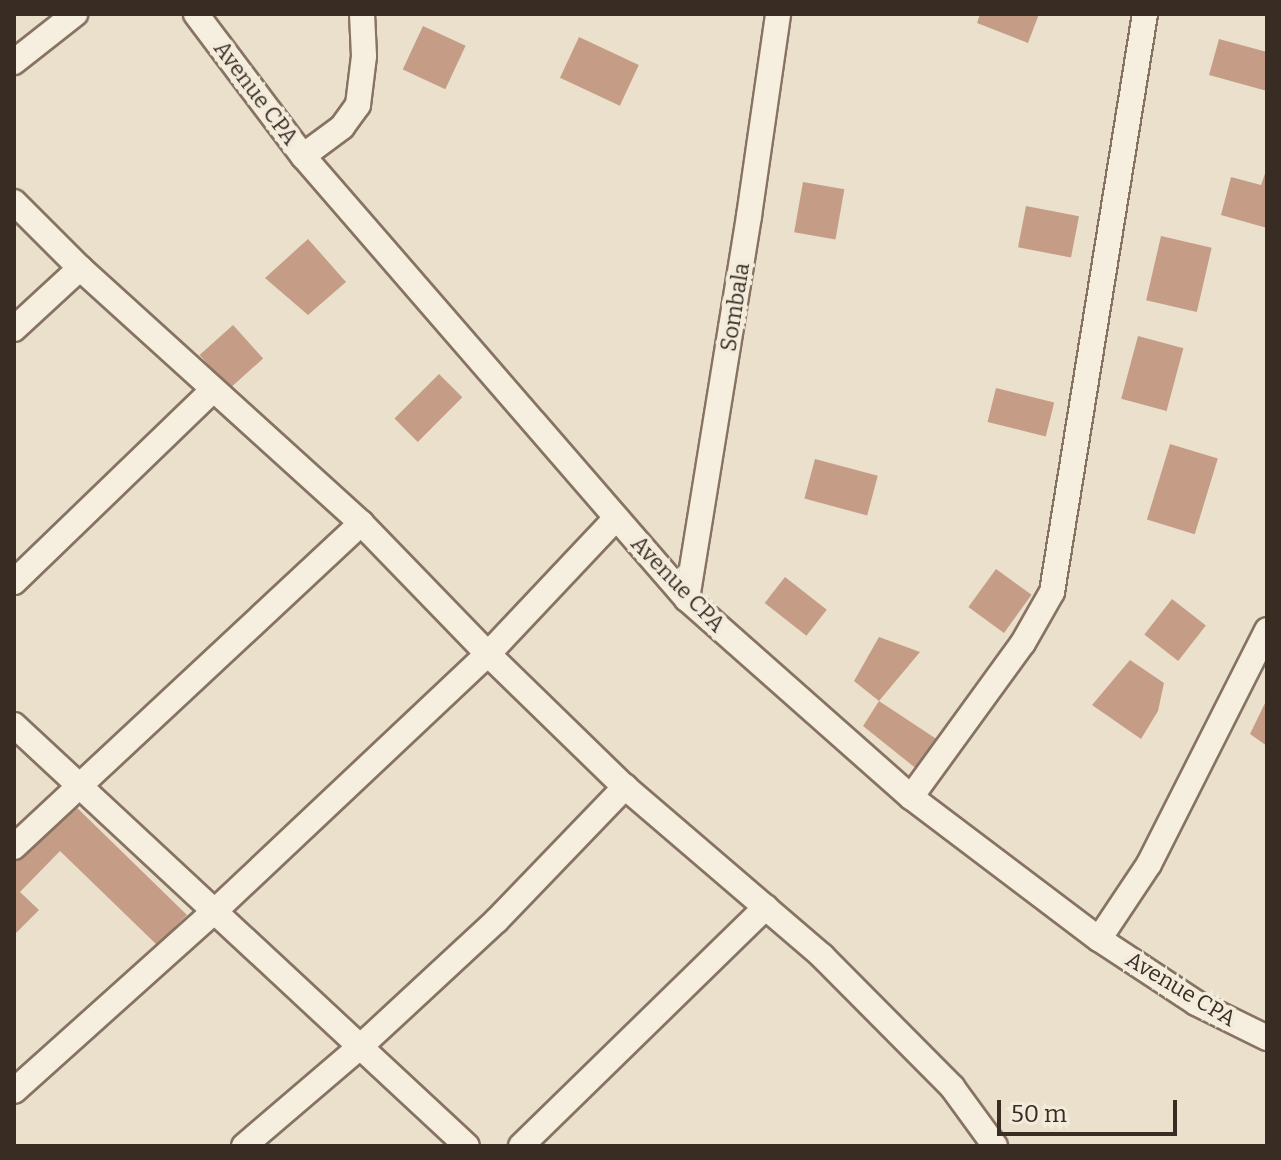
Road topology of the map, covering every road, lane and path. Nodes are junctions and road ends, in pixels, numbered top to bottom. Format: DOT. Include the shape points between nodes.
graph roads {
  1 [pos="75,14"];
  2 [pos="196,14"];
  3 [pos="362,14"];
  4 [pos="778,14"];
  5 [pos="1145,14"];
  6 [pos="14,62"];
  7 [pos="303,156"];
  8 [pos="14,202"];
  9 [pos="80,268"];
  10 [pos="14,329"];
  11 [pos="213,390"];
  12 [pos="616,518"];
  13 [pos="361,523"];
  14 [pos="14,582"];
  15 [pos="687,599"];
  16 [pos="1267,630"];
  17 [pos="488,654"];
  18 [pos="14,725"];
  19 [pos="80,785"];
  20 [pos="625,787"];
  21 [pos="911,797"];
  22 [pos="14,847"];
  23 [pos="766,907"];
  24 [pos="216,910"];
  25 [pos="1099,939"];
  26 [pos="1267,1038"];
  27 [pos="361,1046"];
  28 [pos="14,1091"];
  29 [pos="244,1146"];
  30 [pos="467,1146"];
  31 [pos="521,1146"];
  32 [pos="995,1146"];
  1 -- 6 [label="street"];
  2 -- 7 [label="street, Avenue CPA"];
  3 -- 7 [label="street" via="358,105 342,127"];
  4 -- 15 [label="street, Sombala"];
  5 -- 21 [label="street" via="1052,592 1023,643"];
  7 -- 12 [label="street, Avenue CPA"];
  8 -- 9 [label="street"];
  9 -- 10 [label="street"];
  9 -- 11 [label="street"];
  11 -- 13 [label="street"];
  11 -- 14 [label="street"];
  12 -- 15 [label="street, Avenue CPA"];
  12 -- 17 [label="street"];
  13 -- 17 [label="street"];
  13 -- 19 [label="street"];
  15 -- 21 [label="street, Avenue CPA"];
  16 -- 25 [label="street" via="1149,864"];
  17 -- 20 [label="street"];
  17 -- 24 [label="street"];
  18 -- 19 [label="street"];
  19 -- 22 [label="street"];
  19 -- 24 [label="street"];
  20 -- 23 [label="street"];
  20 -- 27 [label="street" via="497,920"];
  21 -- 25 [label="street, Avenue CPA"];
  23 -- 31 [label="street"];
  23 -- 32 [label="street" via="907,1038"];
  24 -- 27 [label="street"];
  24 -- 28 [label="street"];
  25 -- 26 [label="street, Avenue CPA" via="1196,1003"];
  27 -- 29 [label="street"];
  27 -- 30 [label="street"];
}
